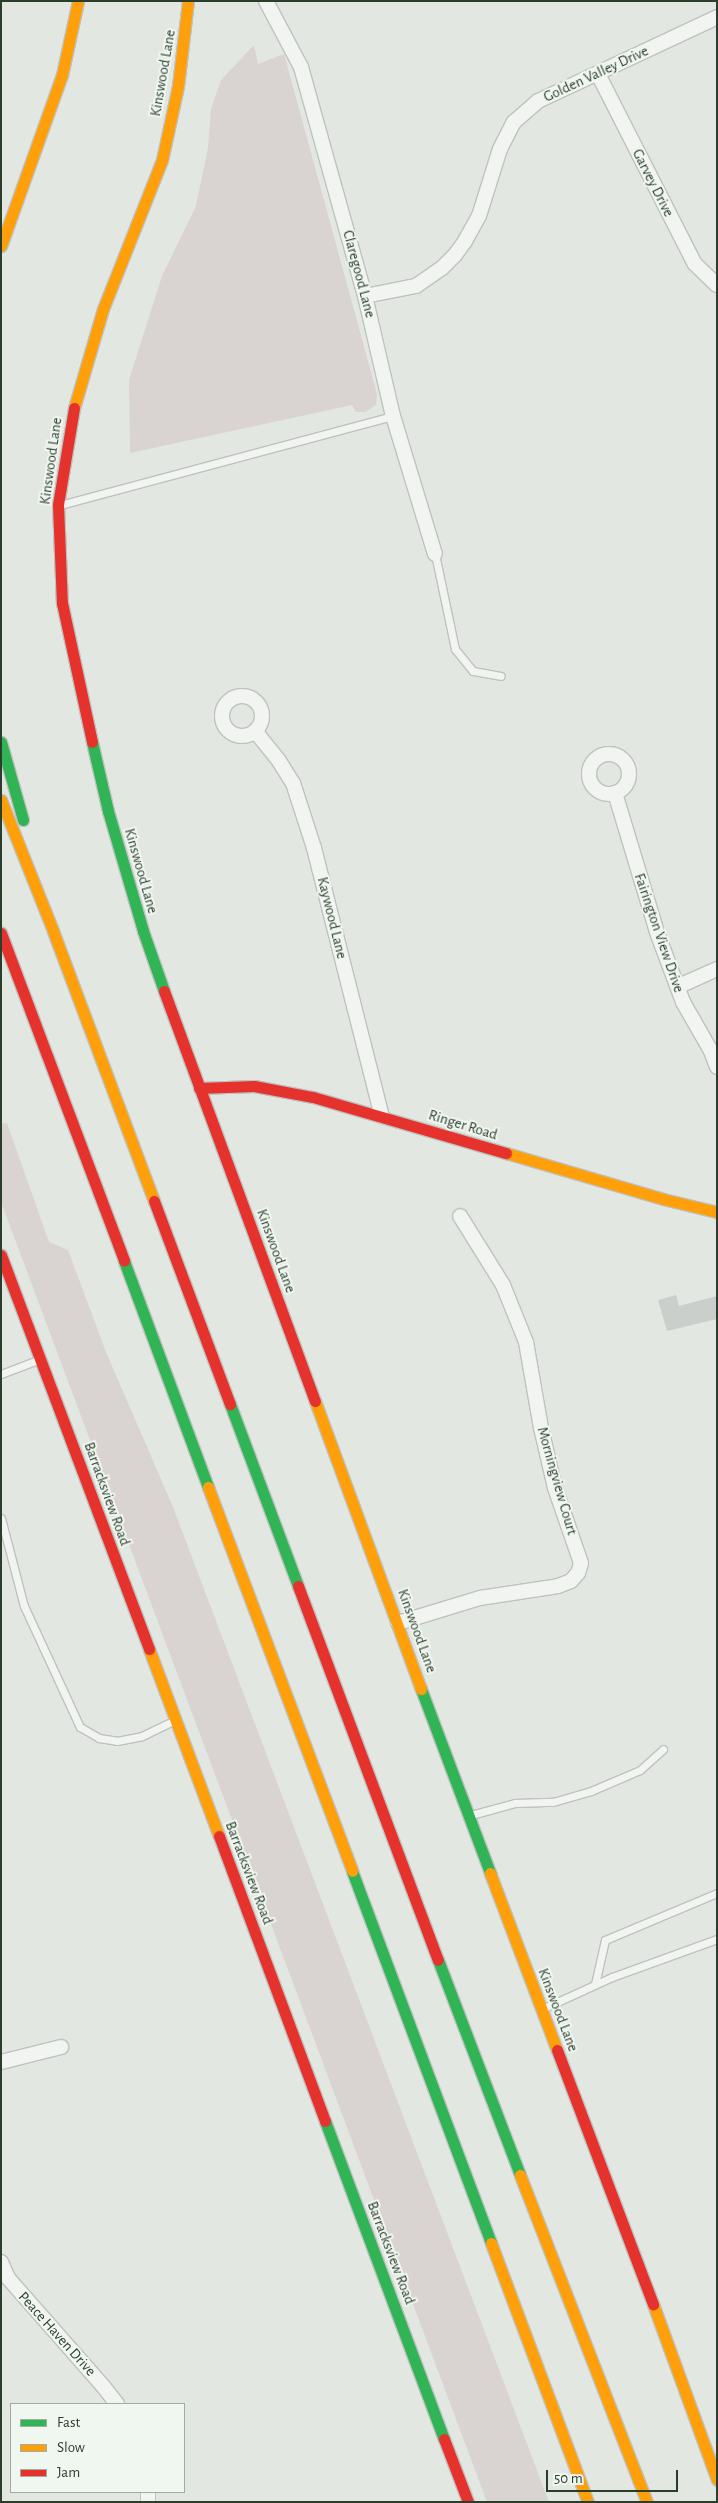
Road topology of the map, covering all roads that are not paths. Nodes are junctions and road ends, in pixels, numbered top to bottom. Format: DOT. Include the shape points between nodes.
graph roads {
  1 [pos="78,1"];
  2 [pos="188,1"];
  3 [pos="266,1"];
  4 [pos="717,17"];
  5 [pos="598,74"];
  6 [pos="1,246"];
  7 [pos="717,285"];
  8 [pos="366,296"];
  9 [pos="393,416"];
  10 [pos="58,505"];
  11 [pos="435,554"];
  12 [pos="501,676"];
  13 [pos="255,731"];
  14 [pos="1,742"];
  15 [pos="615,793"];
  16 [pos="1,800"];
  17 [pos="53,931"];
  18 [pos="1,933"];
  19 [pos="717,969"];
  20 [pos="679,986"];
  21 [pos="717,1067"];
  22 [pos="199,1088"];
  23 [pos="382,1116"];
  24 [pos="717,1212"];
  25 [pos="460,1216"];
  26 [pos="1,1256"];
  27 [pos="40,1359"];
  28 [pos="1,1374"];
  29 [pos="1,1518"];
  30 [pos="398,1623"];
  31 [pos="175,1720"];
  32 [pos="663,1749"];
  33 [pos="468,1815"];
  34 [pos="717,1893"];
  35 [pos="717,1938"];
  36 [pos="595,1984"];
  37 [pos="541,2009"];
  38 [pos="61,2047"];
  39 [pos="1,2062"];
  40 [pos="1,2262"];
  41 [pos="116,2403"];
  42 [pos="717,2480"];
  43 [pos="468,2502"];
  44 [pos="588,2502"];
  45 [pos="646,2502"];
  1 -- 6 [label="main road" via="60,82"];
  2 -- 10 [label="main road, Kinswood Lane" via="178,86 162,160 103,309 89,354 70,422"];
  3 -- 8 [label="street, Claregood Lane" via="301,67"];
  4 -- 5 [label="street, Golden Valley Drive"];
  5 -- 7 [label="street, Garvey Drive" via="695,264"];
  5 -- 8 [label="street, Golden Valley Drive" via="538,101 514,122 500,149 478,216 465,241 442,268 416,286"];
  8 -- 9 [label="street, Claregood Lane"];
  9 -- 10 [label="lane"];
  9 -- 11 [label="street, Claregood Lane"];
  10 -- 22 [label="main road, Kinswood Lane" via="62,603 108,812 143,931"];
  11 -- 12 [label="lane" via="455,649 473,671"];
  13 -- 23 [label="street, Kaywood Lane" via="293,783 308,829"];
  14 -- 17 [label="main road"];
  15 -- 20 [label="street, Fairington View Drive" via="658,935"];
  16 -- 17 [label="main road"];
  17 -- 45 [label="main road" via="471,2048"];
  18 -- 44 [label="main road"];
  19 -- 20 [label="street"];
  20 -- 21 [label="street, Fairington View Drive" via="683,1002"];
  22 -- 23 [label="main road, Ringer Road" via="254,1086 313,1097"];
  22 -- 30 [label="main road, Kinswood Lane"];
  23 -- 24 [label="main road, Ringer Road"];
  25 -- 30 [label="street, Morningview Court" via="503,1285 526,1342 541,1428 556,1488 581,1563 571,1581 558,1586 480,1598"];
  26 -- 27 [label="main road, Barracksview Road"];
  27 -- 28 [label="lane"];
  27 -- 31 [label="main road, Barracksview Road"];
  29 -- 31 [label="lane" via="24,1606 80,1727 99,1738 117,1741 142,1736"];
  30 -- 33 [label="main road, Kinswood Lane"];
  31 -- 43 [label="main road, Barracksview Road"];
  32 -- 33 [label="lane" via="640,1770 591,1791 553,1802 515,1804"];
  33 -- 37 [label="main road, Kinswood Lane"];
  34 -- 36 [label="lane" via="605,1940"];
  35 -- 36 [label="lane"];
  36 -- 37 [label="lane"];
  37 -- 42 [label="main road, Kinswood Lane"];
  38 -- 39 [label="street"];
  40 -- 41 [label="street, Peace Haven Drive" via="8,2278"];
}
